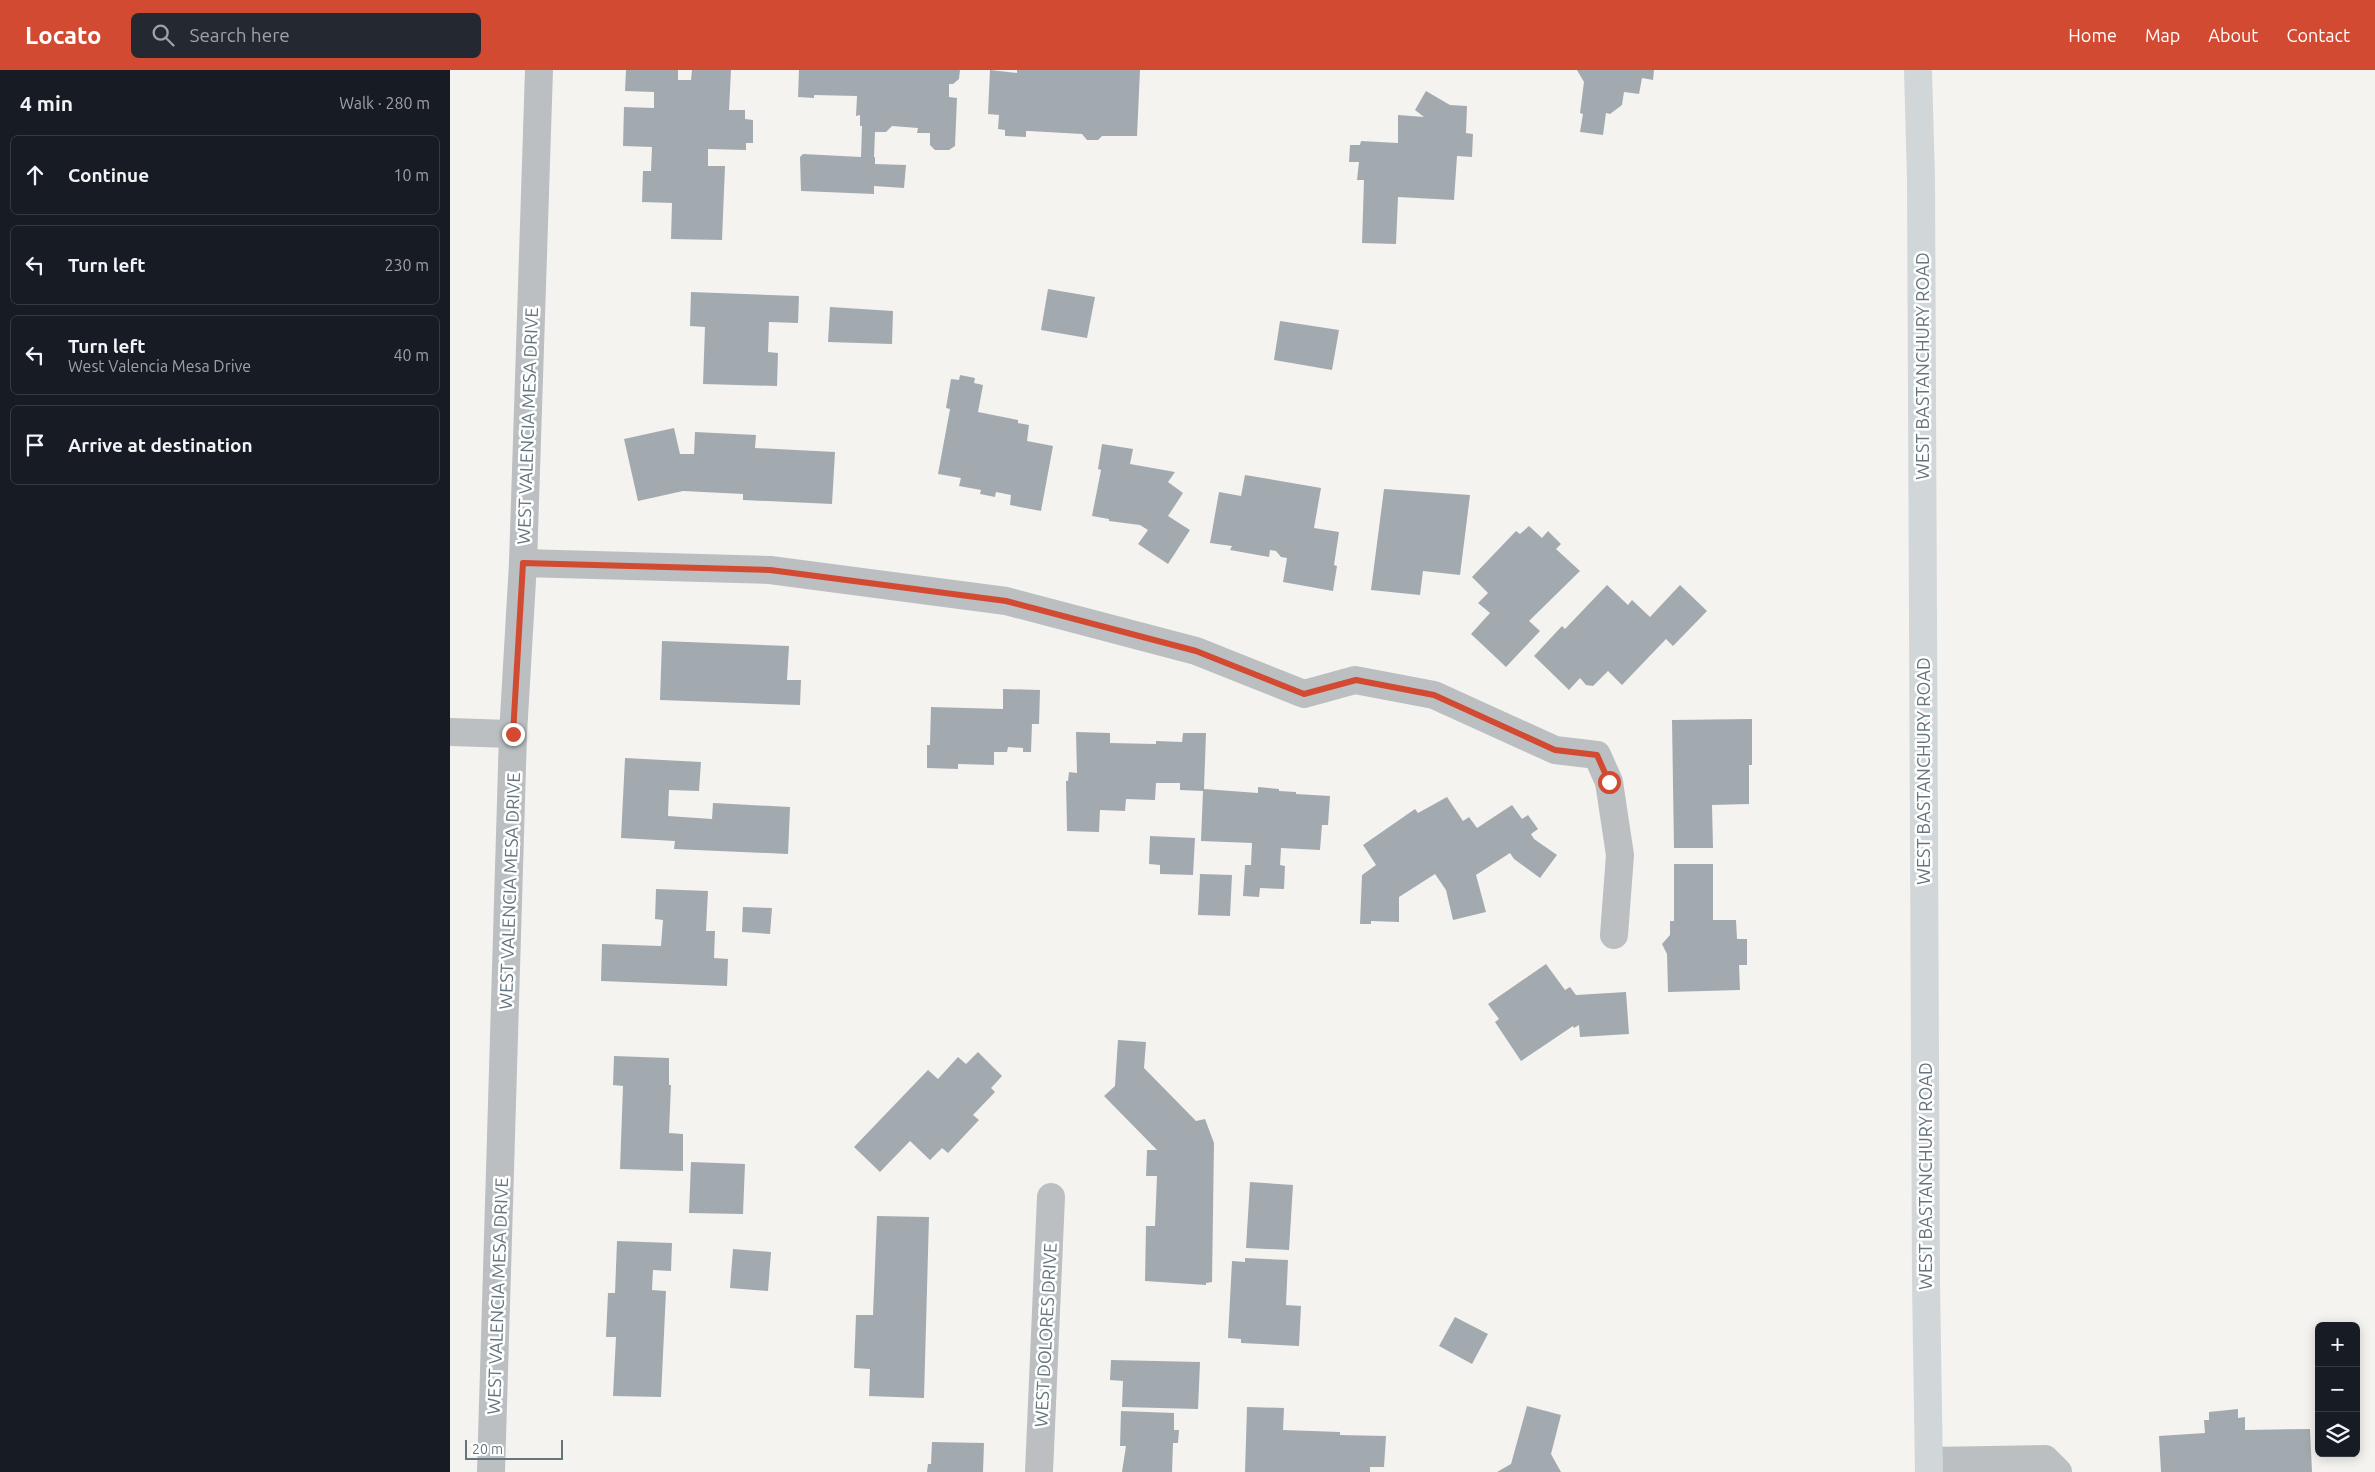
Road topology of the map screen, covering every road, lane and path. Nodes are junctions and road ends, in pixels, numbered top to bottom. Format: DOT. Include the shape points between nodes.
graph roads {
  1 [pos="540,70"];
  2 [pos="1918,70"];
  3 [pos="523,563"];
  4 [pos="450,732"];
  5 [pos="513,734"];
  6 [pos="1614,935"];
  7 [pos="1051,1197"];
  8 [pos="1929,1466"];
  9 [pos="491,1472"];
  10 [pos="1039,1472"];
  11 [pos="2058,1472"];
  1 -- 3 [label="street, WEST VALENCIA MESA DRIVE"];
  2 -- 8 [label="main road, WEST BASTANCHURY ROAD"];
  3 -- 5 [label="street, WEST VALENCIA MESA DRIVE"];
  3 -- 6 [label="street" via="770,570 1006,601 1196,651 1304,694 1356,680 1434,695 1555,750 1597,755 1609,782 1620,855"];
  4 -- 5 [label="street"];
  5 -- 9 [label="street, WEST VALENCIA MESA DRIVE"];
  7 -- 10 [label="street, WEST DOLORES DRIVE"];
  8 -- 11 [label="street" via="2045,1459"];
}
